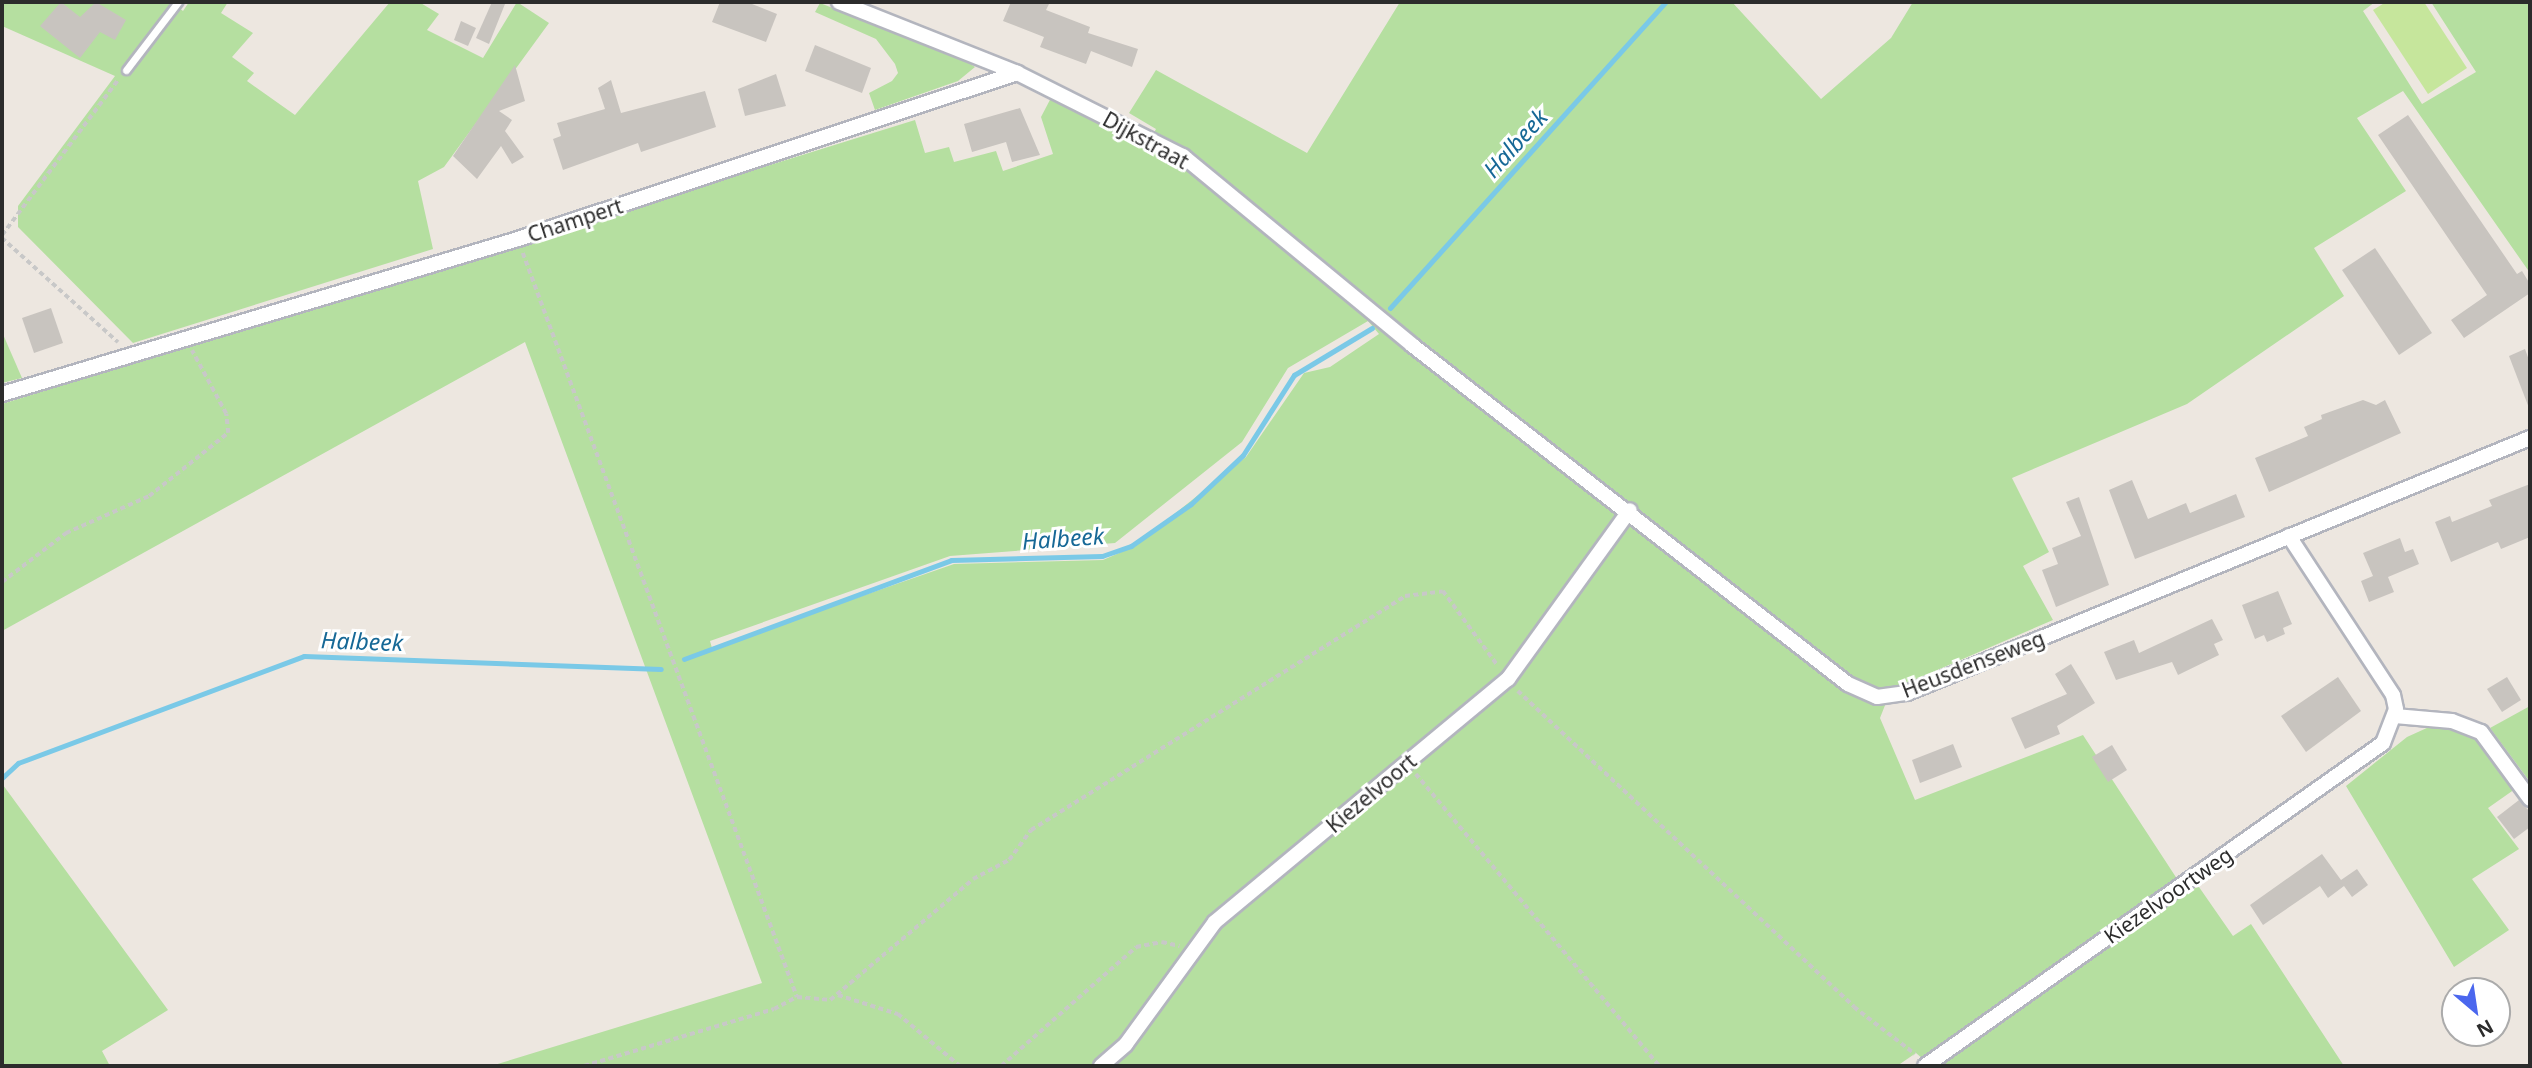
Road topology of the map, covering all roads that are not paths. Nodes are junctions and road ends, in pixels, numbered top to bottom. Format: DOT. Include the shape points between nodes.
graph roads {
  1 [pos="178,2"];
  2 [pos="849,3"];
  3 [pos="126,70"];
  4 [pos="1017,73"];
  5 [pos="1412,345"];
  6 [pos="2,394"];
  7 [pos="2530,438"];
  8 [pos="1629,510"];
  9 [pos="2289,536"];
  10 [pos="2395,716"];
  11 [pos="2530,799"];
  12 [pos="1101,1066"];
  13 [pos="1927,1066"];
  1 -- 3 [label="lane"];
  2 -- 4 [label="street, Dijkstraat"];
  4 -- 5 [label="street, Dijkstraat" via="1183,156"];
  4 -- 6 [label="street, Champert" via="518,239"];
  5 -- 8 [label="street, Heusdenseweg"];
  7 -- 9 [label="street, Heusdenseweg"];
  8 -- 9 [label="street, Heusdenseweg" via="1848,684 1877,697 1907,693"];
  8 -- 12 [label="street, Kiezelvoort" via="1508,679 1215,922 1126,1044"];
  9 -- 10 [label="street" via="2393,695"];
  10 -- 11 [label="street" via="2452,721 2481,732"];
  10 -- 13 [label="street, Kiezelvoortweg" via="2383,744"];
}
